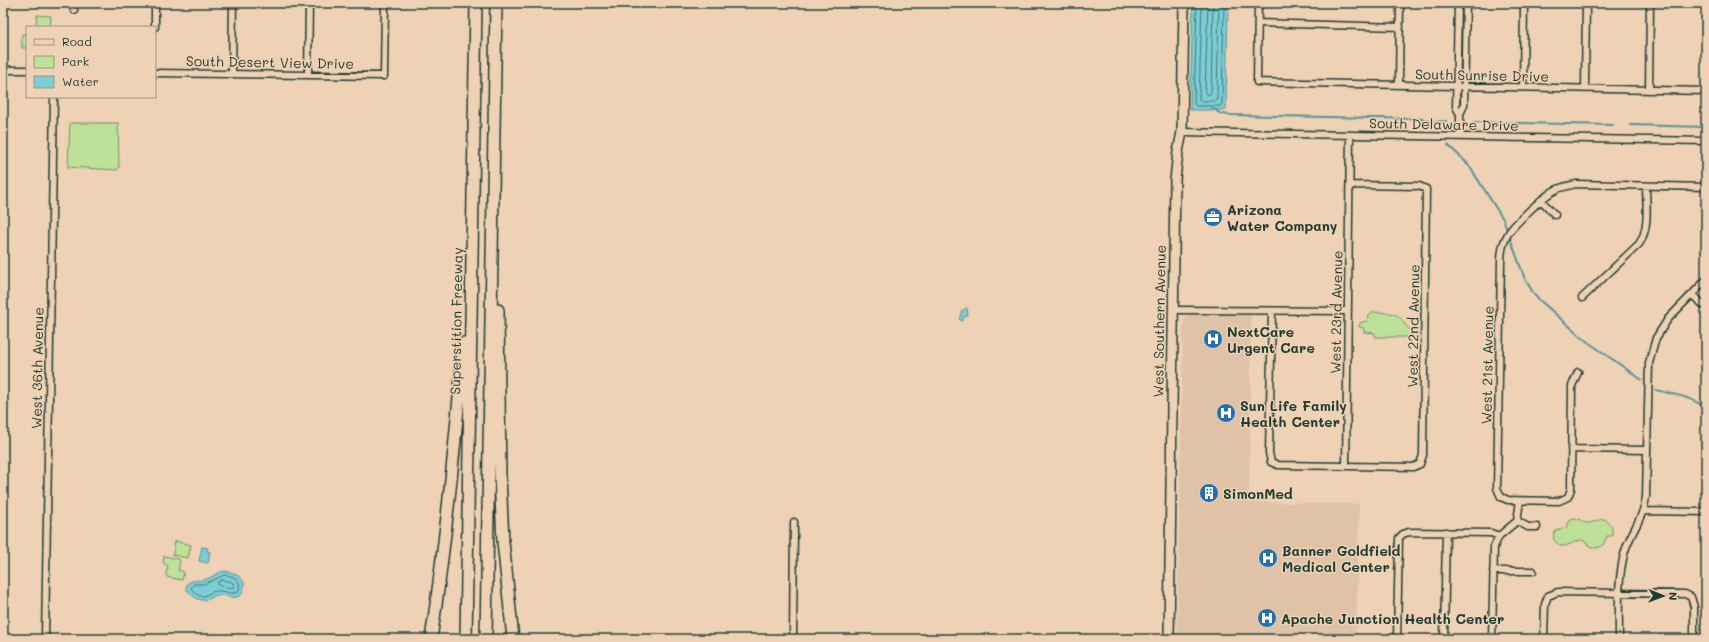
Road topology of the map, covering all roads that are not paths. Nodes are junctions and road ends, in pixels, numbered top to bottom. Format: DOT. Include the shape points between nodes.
graph roads {
  1 [pos="72,3"];
  2 [pos="155,3"];
  3 [pos="233,3"];
  4 [pos="309,3"];
  5 [pos="386,3"];
  6 [pos="476,3"];
  7 [pos="496,3"];
  8 [pos="1184,3"];
  9 [pos="1258,3"];
  10 [pos="1400,3"];
  11 [pos="1458,3"];
  12 [pos="1466,3"];
  13 [pos="1524,3"];
  14 [pos="1586,3"];
  15 [pos="1650,3"];
  16 [pos="74,10"];
  17 [pos="1258,23"];
  18 [pos="155,26"];
  19 [pos="1400,27"];
  20 [pos="3,70"];
  21 [pos="26,70"];
  22 [pos="156,73"];
  23 [pos="232,74"];
  24 [pos="308,75"];
  25 [pos="1399,85"];
  26 [pos="1456,86"];
  27 [pos="1465,86"];
  28 [pos="1523,87"];
  29 [pos="1585,89"];
  30 [pos="1649,90"];
  31 [pos="1706,91"];
  32 [pos="54,98"];
  33 [pos="1460,114"];
  34 [pos="1182,132"];
  35 [pos="1350,135"];
  36 [pos="1460,137"];
  37 [pos="1706,141"];
  38 [pos="1350,185"];
  39 [pos="1646,186"];
  40 [pos="1706,187"];
  41 [pos="493,193"];
  42 [pos="1542,200"];
  43 [pos="1555,215"];
  44 [pos="472,267"];
  45 [pos="1706,280"];
  46 [pos="1692,295"];
  47 [pos="1582,298"];
  48 [pos="1706,307"];
  49 [pos="1173,310"];
  50 [pos="1272,311"];
  51 [pos="1348,311"];
  52 [pos="1578,372"];
  53 [pos="1571,449"];
  54 [pos="1648,450"];
  55 [pos="1346,466"];
  56 [pos="1520,501"];
  57 [pos="1644,511"];
  58 [pos="1706,512"];
  59 [pos="1517,521"];
  60 [pos="794,522"];
  61 [pos="1536,527"];
  62 [pos="1446,532"];
  63 [pos="1499,536"];
  64 [pos="1493,570"];
  65 [pos="1533,571"];
  66 [pos="1619,593"];
  67 [pos="45,639"];
  68 [pos="431,639"];
  69 [pos="466,639"];
  70 [pos="486,639"];
  71 [pos="513,639"];
  72 [pos="793,639"];
  73 [pos="1169,639"];
  74 [pos="1397,639"];
  75 [pos="1444,639"];
  76 [pos="1492,639"];
  77 [pos="1544,639"];
  78 [pos="1619,639"];
  79 [pos="1694,639"];
  1 -- 16 [label="street"];
  2 -- 18 [label="street"];
  3 -- 23 [label="street"];
  4 -- 24 [label="street"];
  5 -- 24 [label="street, South Desert View Drive" via="384,76"];
  6 -- 44 [label="highway, Superstition Freeway"];
  7 -- 41 [label="highway"];
  8 -- 34 [label="main road, West Southern Avenue"];
  9 -- 17 [label="street"];
  10 -- 19 [label="street"];
  11 -- 26 [label="street"];
  12 -- 27 [label="street"];
  13 -- 28 [label="street"];
  14 -- 29 [label="street"];
  15 -- 30 [label="street"];
  17 -- 19 [label="street"];
  17 -- 25 [label="street, South Sunrise Drive" via="1257,82"];
  19 -- 25 [label="street"];
  20 -- 21 [label="street"];
  22 -- 23 [label="street, South Desert View Drive"];
  23 -- 24 [label="street, South Desert View Drive"];
  25 -- 26 [label="street, South Sunrise Drive"];
  26 -- 27 [label="street, South Sunrise Drive"];
  26 -- 33 [label="street" via="1456,107"];
  27 -- 28 [label="street, South Sunrise Drive"];
  27 -- 33 [label="street" via="1464,106"];
  28 -- 29 [label="street, South Sunrise Drive"];
  29 -- 30 [label="street, South Sunrise Drive"];
  30 -- 31 [label="street, South Sunrise Drive"];
  32 -- 67 [label="street, West 36th Avenue"];
  33 -- 36 [label="street"];
  34 -- 35 [label="street, South Delaware Drive"];
  34 -- 49 [label="main road, West Southern Avenue" via="1175,180"];
  35 -- 36 [label="street, South Delaware Drive"];
  35 -- 38 [label="street, West 23rd Avenue"];
  36 -- 37 [label="street, South Delaware Drive"];
  38 -- 51 [label="street, West 23rd Avenue"];
  38 -- 55 [label="street, West 22nd Avenue" via="1419,186 1426,189 1423,455 1420,464 1413,467"];
  39 -- 40 [label="street"];
  39 -- 42 [label="street" via="1576,184 1558,189"];
  39 -- 47 [label="street" via="1643,238"];
  41 -- 70 [label="highway"];
  41 -- 71 [label="highway" via="498,274 502,541"];
  42 -- 43 [label="street"];
  42 -- 56 [label="street, West 21st Avenue" via="1508,233 1501,260 1497,488 1501,497"];
  44 -- 68 [label="highway" via="453,473"];
  44 -- 69 [label="highway, Superstition Freeway"];
  45 -- 46 [label="street"];
  46 -- 48 [label="street"];
  46 -- 54 [label="street" via="1668,319 1656,338 1648,375"];
  49 -- 50 [label="street"];
  49 -- 73 [label="main road, West Southern Avenue"];
  50 -- 51 [label="street"];
  50 -- 55 [label="street" via="1271,462 1278,465"];
  51 -- 55 [label="street, West 23rd Avenue"];
  52 -- 53 [label="street" via="1572,386"];
  53 -- 54 [label="street"];
  53 -- 56 [label="street" via="1571,489 1568,497 1559,501"];
  54 -- 57 [label="street"];
  56 -- 59 [label="street"];
  57 -- 58 [label="street"];
  57 -- 66 [label="street" via="1626,548"];
  59 -- 61 [label="street" via="1528,527"];
  59 -- 63 [label="street"];
  60 -- 72 [label="street"];
  62 -- 63 [label="street" via="1491,533"];
  62 -- 74 [label="street" via="1408,532 1399,538"];
  62 -- 75 [label="street"];
  63 -- 64 [label="street" via="1494,547"];
  64 -- 65 [label="street"];
  64 -- 76 [label="street"];
  66 -- 77 [label="street" via="1558,592 1548,596 1545,604"];
  66 -- 78 [label="street"];
  66 -- 79 [label="street" via="1691,596 1694,607"];
}
